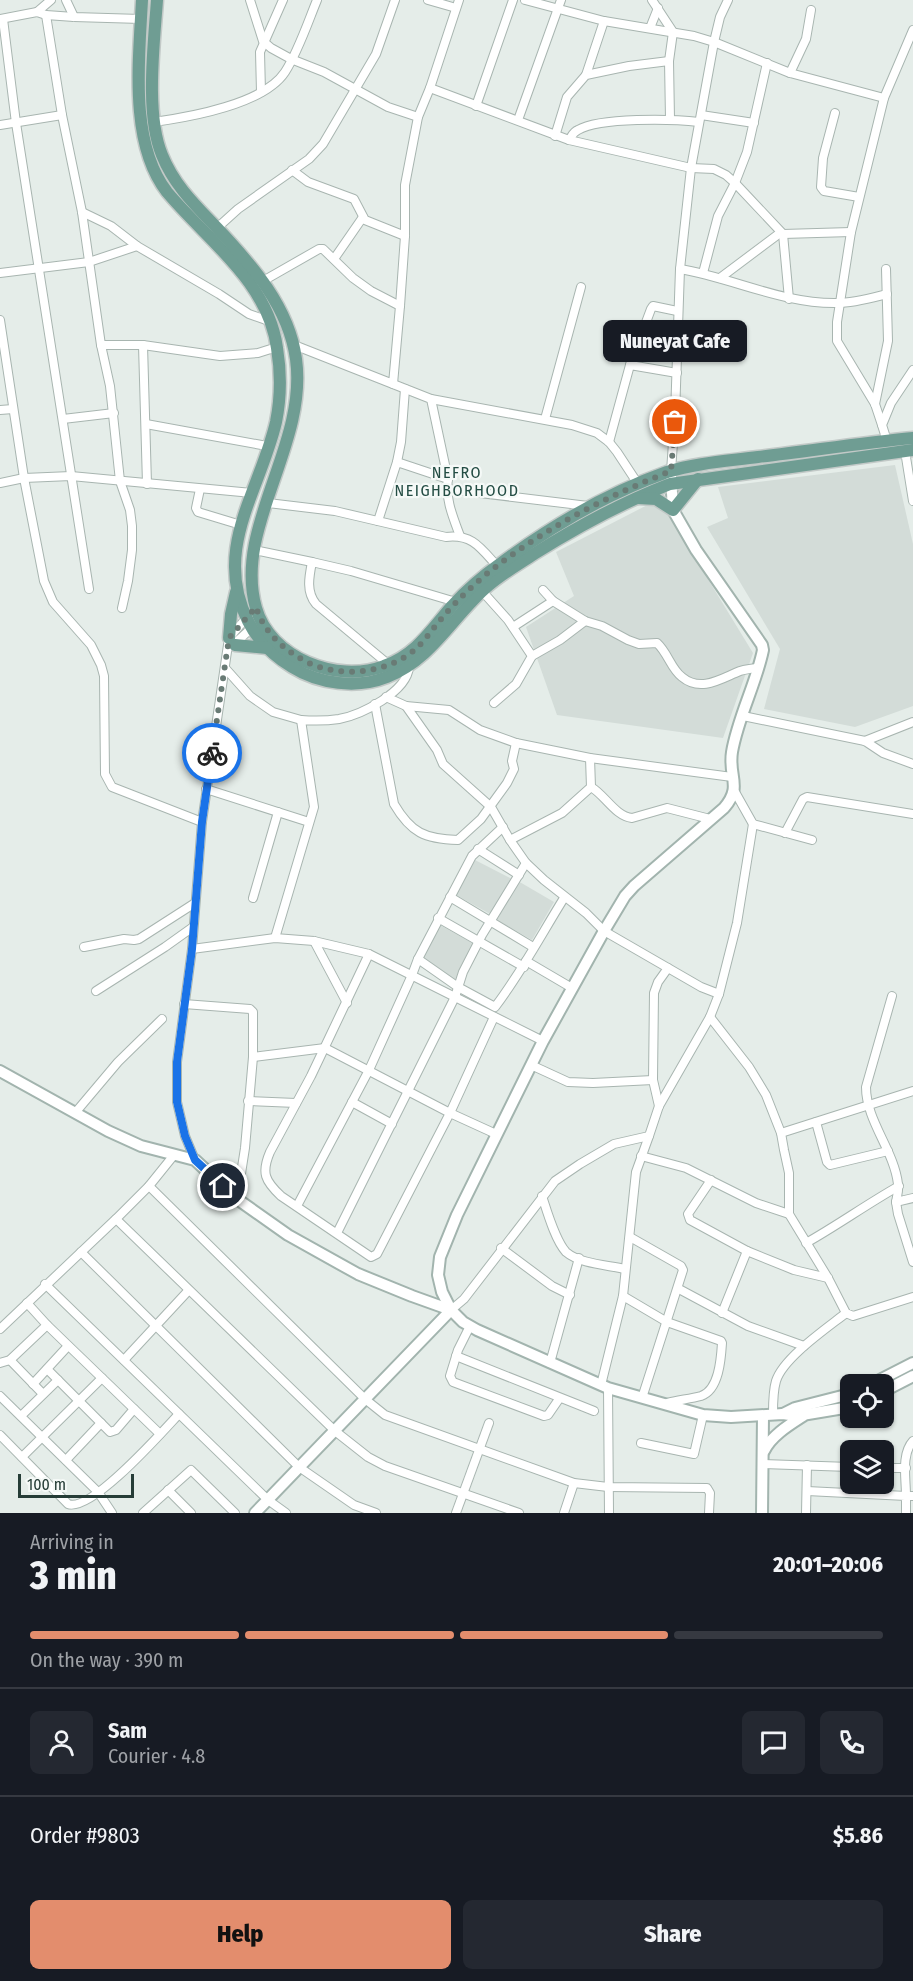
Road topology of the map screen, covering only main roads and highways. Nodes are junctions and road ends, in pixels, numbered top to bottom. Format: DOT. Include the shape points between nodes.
graph roads {
  1 [pos="142,0"];
  2 [pos="157,0"];
  3 [pos="913,438"];
  4 [pos="909,451"];
  5 [pos="670,477"];
  6 [pos="698,479"];
  7 [pos="634,498"];
  8 [pos="674,510"];
  9 [pos="237,591"];
  10 [pos="253,622"];
  11 [pos="267,648"];
  12 [pos="0,1071"];
  13 [pos="451,1310"];
  14 [pos="913,1364"];
  15 [pos="892,1374"];
  16 [pos="913,1376"];
  17 [pos="894,1386"];
  18 [pos="840,1397"];
  19 [pos="840,1409"];
  20 [pos="773,1415"];
  21 [pos="805,1415"];
  22 [pos="764,1451"];
  23 [pos="255,1513"];
  24 [pos="762,1513"];
  1 -- 9 [label="main road" via="139,98 143,142 154,171 178,205 246,279 269,321 277,347 280,378 276,423 236,542"];
  2 -- 10 [label="main road" via="153,97 156,139 162,155 187,198 263,281 278,304 294,345 296,406 254,550"];
  3 -- 5 [label="main road" via="713,463"];
  4 -- 6 [label="main road"];
  5 -- 6 [label="main road"];
  5 -- 7 [label="main road"];
  5 -- 8 [label="main road"];
  5 -- 10 [label="main road" via="638,484 540,536 456,602 412,652 388,664 352,672 322,668 300,658"];
  6 -- 8 [label="main road"];
  7 -- 8 [label="main road" via="656,499"];
  7 -- 11 [label="main road" via="555,540 500,576 426,653 386,678 353,683 324,681 302,674"];
  8 -- 13 [label="main road" via="696,550 762,645 759,667 732,750 735,792 724,808 625,896 572,988 496,1134 440,1257 438,1275"];
  9 -- 10 [label="main road"];
  9 -- 11 [label="main road" via="231,614 231,643"];
  10 -- 11 [label="main road"];
  12 -- 13 [label="main road" via="108,1131 141,1146 195,1160 237,1199 288,1235 358,1274"];
  13 -- 20 [label="main road" via="470,1326 604,1387 703,1415"];
  13 -- 23 [label="main road"];
  14 -- 15 [label="main road"];
  16 -- 17 [label="main road"];
  18 -- 20 [label="main road"];
  19 -- 21 [label="main road"];
  20 -- 21 [label="main road"];
  20 -- 22 [label="main road"];
  21 -- 22 [label="main road" via="767,1444"];
  22 -- 24 [label="main road"];
}
